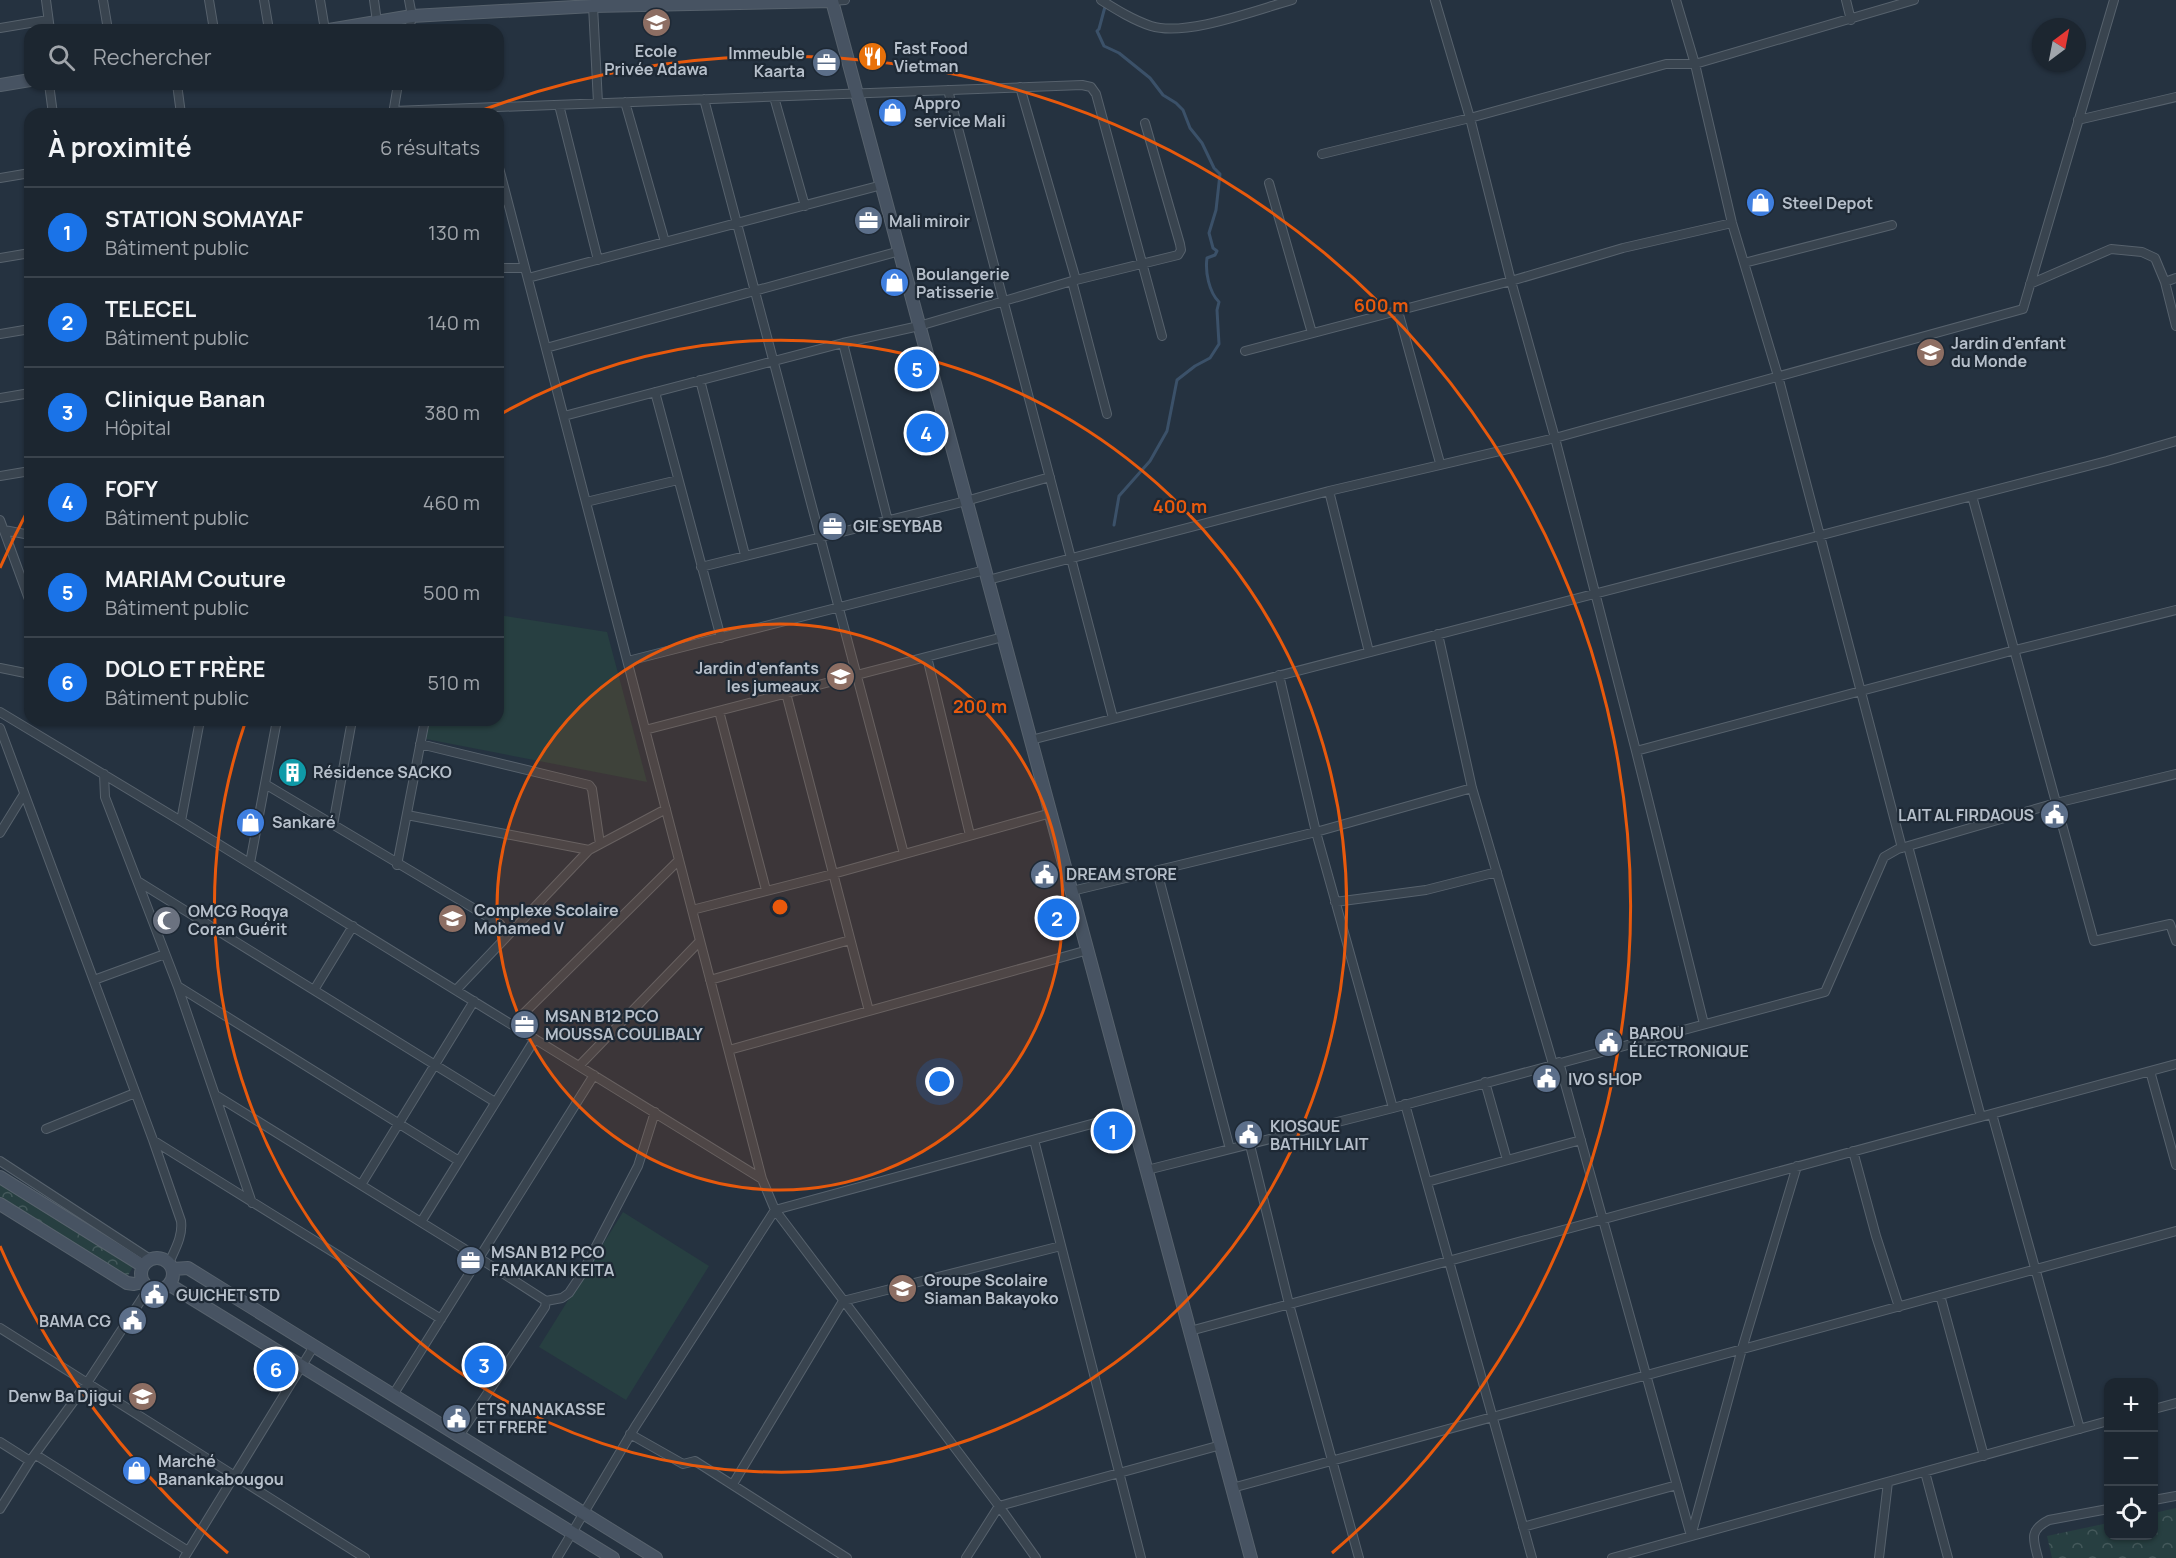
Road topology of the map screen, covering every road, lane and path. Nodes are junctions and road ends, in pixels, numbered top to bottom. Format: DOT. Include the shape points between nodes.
graph roads {
  1 [pos="46,0"];
  2 [pos="103,0"];
  3 [pos="209,0"];
  4 [pos="264,0"];
  5 [pos="320,0"];
  6 [pos="374,0"];
  7 [pos="409,0"];
  8 [pos="845,0"];
  9 [pos="1292,0"];
  10 [pos="1435,0"];
  11 [pos="1676,0"];
  12 [pos="1846,0"];
  13 [pos="1914,0"];
  14 [pos="2114,0"];
  15 [pos="832,1"];
  16 [pos="706,2"];
  17 [pos="1104,2"];
  18 [pos="593,6"];
  19 [pos="411,16"];
  20 [pos="48,20"];
  21 [pos="1851,20"];
  22 [pos="377,22"];
  23 [pos="49,24"];
  24 [pos="107,24"];
  25 [pos="213,24"];
  26 [pos="268,24"];
  27 [pos="326,24"];
  28 [pos="364,24"];
  29 [pos="410,24"];
  30 [pos="0,28"];
  31 [pos="1695,64"];
  32 [pos="24,81"];
  33 [pos="0,85"];
  34 [pos="1020,87"];
  35 [pos="50,90"];
  36 [pos="178,90"];
  37 [pos="398,90"];
  38 [pos="948,90"];
  39 [pos="857,94"];
  40 [pos="774,96"];
  41 [pos="2176,97"];
  42 [pos="704,99"];
  43 [pos="624,102"];
  44 [pos="598,103"];
  45 [pos="559,105"];
  46 [pos="52,108"];
  47 [pos="180,108"];
  48 [pos="394,108"];
  49 [pos="504,109"];
  50 [pos="1470,118"];
  51 [pos="2078,120"];
  52 [pos="1145,123"];
  53 [pos="1322,154"];
  54 [pos="24,174"];
  55 [pos="0,178"];
  56 [pos="1269,183"];
  57 [pos="882,185"];
  58 [pos="504,203"];
  59 [pos="805,206"];
  60 [pos="1732,223"];
  61 [pos="737,224"];
  62 [pos="1892,225"];
  63 [pos="665,242"];
  64 [pos="900,252"];
  65 [pos="24,254"];
  66 [pos="0,258"];
  67 [pos="598,260"];
  68 [pos="1141,263"];
  69 [pos="1744,263"];
  70 [pos="504,268"];
  71 [pos="525,268"];
  72 [pos="528,278"];
  73 [pos="2176,278"];
  74 [pos="1074,281"];
  75 [pos="1511,281"];
  76 [pos="2165,282"];
  77 [pos="2030,284"];
  78 [pos="755,291"];
  79 [pos="1002,301"];
  80 [pos="1398,311"];
  81 [pos="919,326"];
  82 [pos="2176,326"];
  83 [pos="24,330"];
  84 [pos="1312,333"];
  85 [pos="0,334"];
  86 [pos="1162,336"];
  87 [pos="843,343"];
  88 [pos="546,348"];
  89 [pos="1245,351"];
  90 [pos="773,361"];
  91 [pos="1778,376"];
  92 [pos="700,380"];
  93 [pos="655,392"];
  94 [pos="24,394"];
  95 [pos="0,398"];
  96 [pos="1107,414"];
  97 [pos="564,416"];
  98 [pos="1555,438"];
  99 [pos="2176,441"];
  100 [pos="1440,463"];
  101 [pos="24,472"];
  102 [pos="0,476"];
  103 [pos="1050,477"];
  104 [pos="678,480"];
  105 [pos="1329,491"];
  106 [pos="1971,496"];
  107 [pos="966,501"];
  108 [pos="586,502"];
  109 [pos="0,520"];
  110 [pos="888,521"];
  111 [pos="4,530"];
  112 [pos="24,534"];
  113 [pos="1820,535"];
  114 [pos="820,536"];
  115 [pos="745,555"];
  116 [pos="1071,559"];
  117 [pos="701,567"];
  118 [pos="987,575"];
  119 [pos="24,585"];
  120 [pos="1595,593"];
  121 [pos="839,608"];
  122 [pos="2176,610"];
  123 [pos="1438,634"];
  124 [pos="721,638"];
  125 [pos="1004,638"];
  126 [pos="2015,650"];
  127 [pos="1369,652"];
  128 [pos="927,657"];
  129 [pos="628,662"];
  130 [pos="0,668"];
  131 [pos="24,673"];
  132 [pos="857,674"];
  133 [pos="1279,675"];
  134 [pos="1860,691"];
  135 [pos="786,693"];
  136 [pos="719,711"];
  137 [pos="0,712"];
  138 [pos="1113,718"];
  139 [pos="199,726"];
  140 [pos="276,726"];
  141 [pos="351,726"];
  142 [pos="424,726"];
  143 [pos="0,728"];
  144 [pos="645,730"];
  145 [pos="1031,740"];
  146 [pos="420,744"];
  147 [pos="1636,751"];
  148 [pos="105,774"];
  149 [pos="2176,774"];
  150 [pos="264,784"];
  151 [pos="1472,788"];
  152 [pos="24,794"];
  153 [pos="2056,803"];
  154 [pos="666,809"];
  155 [pos="1051,813"];
  156 [pos="407,815"];
  157 [pos="181,821"];
  158 [pos="333,825"];
  159 [pos="0,832"];
  160 [pos="1316,832"];
  161 [pos="970,835"];
  162 [pos="600,844"];
  163 [pos="1905,847"];
  164 [pos="589,850"];
  165 [pos="904,854"];
  166 [pos="679,860"];
  167 [pos="250,863"];
  168 [pos="398,865"];
  169 [pos="1157,871"];
  170 [pos="1497,872"];
  171 [pos="833,874"];
  172 [pos="138,881"];
  173 [pos="766,890"];
  174 [pos="1072,891"];
  175 [pos="1335,902"];
  176 [pos="692,910"];
  177 [pos="352,926"];
  178 [pos="507,935"];
  179 [pos="850,940"];
  180 [pos="700,941"];
  181 [pos="2176,941"];
  182 [pos="1088,950"];
  183 [pos="165,954"];
  184 [pos="94,980"];
  185 [pos="710,980"];
  186 [pos="178,987"];
  187 [pos="314,990"];
  188 [pos="456,990"];
  189 [pos="474,1002"];
  190 [pos="869,1011"];
  191 [pos="1704,1024"];
  192 [pos="512,1025"];
  193 [pos="535,1038"];
  194 [pos="729,1050"];
  195 [pos="1556,1063"];
  196 [pos="2176,1064"];
  197 [pos="435,1065"];
  198 [pos="579,1066"];
  199 [pos="2150,1071"];
  200 [pos="594,1075"];
  201 [pos="1485,1082"];
  202 [pos="135,1093"];
  203 [pos="217,1096"];
  204 [pos="495,1102"];
  205 [pos="1406,1104"];
  206 [pos="1393,1108"];
  207 [pos="655,1112"];
  208 [pos="1131,1113"];
  209 [pos="1992,1114"];
  210 [pos="1981,1117"];
  211 [pos="399,1124"];
  212 [pos="46,1129"];
  213 [pos="153,1140"];
  214 [pos="1034,1140"];
  215 [pos="1581,1140"];
  216 [pos="1250,1145"];
  217 [pos="1230,1149"];
  218 [pos="1852,1151"];
  219 [pos="1507,1160"];
  220 [pos="0,1161"];
  221 [pos="459,1161"];
  222 [pos="2176,1165"];
  223 [pos="1797,1166"];
  224 [pos="1147,1170"];
  225 [pos="0,1177"];
  226 [pos="762,1179"];
  227 [pos="1427,1182"];
  228 [pos="361,1185"];
  229 [pos="252,1203"];
  230 [pos="0,1204"];
  231 [pos="775,1209"];
  232 [pos="1603,1219"];
  233 [pos="421,1222"];
  234 [pos="2176,1231"];
  235 [pos="1061,1246"];
  236 [pos="479,1258"];
  237 [pos="1449,1261"];
  238 [pos="147,1263"];
  239 [pos="171,1266"];
  240 [pos="2035,1270"];
  241 [pos="146,1285"];
  242 [pos="170,1285"];
  243 [pos="1940,1295"];
  244 [pos="546,1301"];
  245 [pos="843,1301"];
  246 [pos="1289,1304"];
  247 [pos="1899,1307"];
  248 [pos="441,1319"];
  249 [pos="0,1328"];
  250 [pos="1190,1331"];
  251 [pos="314,1346"];
  252 [pos="1742,1349"];
  253 [pos="302,1366"];
  254 [pos="1646,1375"];
  255 [pos="87,1383"];
  256 [pos="393,1395"];
  257 [pos="2176,1403"];
  258 [pos="2158,1408"];
  259 [pos="1492,1417"];
  260 [pos="2104,1422"];
  261 [pos="2080,1429"];
  262 [pos="630,1434"];
  263 [pos="459,1436"];
  264 [pos="0,1442"];
  265 [pos="1221,1445"];
  266 [pos="1984,1456"];
  267 [pos="33,1458"];
  268 [pos="1332,1461"];
  269 [pos="1925,1472"];
  270 [pos="1117,1473"];
  271 [pos="234,1477"];
  272 [pos="1888,1482"];
  273 [pos="733,1484"];
  274 [pos="1677,1485"];
  275 [pos="1232,1488"];
  276 [pos="2176,1496"];
  277 [pos="2158,1499"];
  278 [pos="999,1506"];
  279 [pos="0,1509"];
  280 [pos="2104,1510"];
  281 [pos="584,1514"];
  282 [pos="1523,1527"];
  283 [pos="572,1533"];
  284 [pos="1691,1536"];
  285 [pos="187,1556"];
  286 [pos="365,1558"];
  287 [pos="557,1558"];
  288 [pos="613,1558"];
  289 [pos="656,1558"];
  290 [pos="847,1558"];
  291 [pos="966,1558"];
  292 [pos="1036,1558"];
  293 [pos="1141,1558"];
  294 [pos="1251,1558"];
  295 [pos="1359,1558"];
  296 [pos="1532,1558"];
  297 [pos="1612,1558"];
  298 [pos="1879,1558"];
  299 [pos="1948,1558"];
  300 [pos="2038,1558"];
  1 -- 20 [label="street"];
  2 -- 24 [label="street"];
  3 -- 25 [label="street"];
  4 -- 26 [label="street"];
  5 -- 27 [label="street"];
  6 -- 22 [label="street"];
  7 -- 19 [label="street"];
  8 -- 15 [label="street"];
  9 -- 17 [label="street" via="1193,27 1169,29 1152,26"];
  10 -- 50 [label="street"];
  11 -- 31 [label="street"];
  12 -- 21 [label="street"];
  13 -- 21 [label="street"];
  14 -- 51 [label="street"];
  15 -- 16 [label="main road"];
  15 -- 39 [label="main road"];
  16 -- 18 [label="main road"];
  18 -- 19 [label="main road"];
  18 -- 44 [label="street"];
  19 -- 22 [label="main road"];
  19 -- 29 [label="street"];
  20 -- 23 [label="street"];
  20 -- 30 [label="street"];
  21 -- 31 [label="street"];
  22 -- 28 [label="main road"];
  31 -- 50 [label="street" via="1666,64"];
  31 -- 60 [label="street"];
  32 -- 33 [label="main road"];
  34 -- 38 [label="street"];
  34 -- 68 [label="street" via="1082,85 1096,93"];
  34 -- 74 [label="street"];
  35 -- 46 [label="street"];
  36 -- 47 [label="street"];
  37 -- 48 [label="street"];
  38 -- 39 [label="street"];
  38 -- 79 [label="street"];
  39 -- 40 [label="street"];
  39 -- 57 [label="main road"];
  40 -- 42 [label="street"];
  40 -- 59 [label="street"];
  41 -- 51 [label="street"];
  42 -- 43 [label="street"];
  42 -- 61 [label="street"];
  43 -- 44 [label="street"];
  43 -- 63 [label="street"];
  44 -- 45 [label="street"];
  45 -- 49 [label="street"];
  45 -- 67 [label="street"];
  50 -- 53 [label="street"];
  50 -- 75 [label="street"];
  51 -- 77 [label="street"];
  52 -- 68 [label="street" via="1181,250 1178,255"];
  54 -- 55 [label="street"];
  56 -- 84 [label="street"];
  57 -- 59 [label="street"];
  57 -- 64 [label="main road"];
  58 -- 71 [label="street"];
  59 -- 61 [label="street"];
  60 -- 69 [label="street"];
  60 -- 75 [label="street" via="1623,248"];
  61 -- 63 [label="street"];
  61 -- 78 [label="street"];
  62 -- 69 [label="street"];
  63 -- 67 [label="street"];
  64 -- 78 [label="street"];
  64 -- 81 [label="main road"];
  65 -- 66 [label="street"];
  67 -- 72 [label="street"];
  68 -- 74 [label="street"];
  68 -- 86 [label="street"];
  69 -- 91 [label="street"];
  70 -- 71 [label="street"];
  71 -- 72 [label="street"];
  72 -- 88 [label="street"];
  73 -- 76 [label="street"];
  74 -- 79 [label="street"];
  74 -- 96 [label="street"];
  75 -- 80 [label="street"];
  75 -- 98 [label="street"];
  76 -- 77 [label="street" via="2155,258 2142,252 2111,249"];
  76 -- 82 [label="street"];
  77 -- 91 [label="street" via="2022,309"];
  78 -- 88 [label="street"];
  78 -- 90 [label="street"];
  79 -- 81 [label="street"];
  79 -- 103 [label="street"];
  80 -- 84 [label="street"];
  80 -- 100 [label="street"];
  81 -- 87 [label="street"];
  81 -- 107 [label="main road"];
  83 -- 85 [label="street"];
  84 -- 89 [label="street"];
  87 -- 90 [label="street"];
  87 -- 110 [label="street"];
  88 -- 97 [label="street"];
  90 -- 92 [label="street"];
  90 -- 114 [label="street"];
  91 -- 98 [label="street"];
  91 -- 113 [label="street"];
  92 -- 93 [label="street"];
  92 -- 115 [label="street"];
  93 -- 97 [label="street"];
  93 -- 104 [label="street"];
  94 -- 95 [label="street"];
  97 -- 108 [label="street"];
  98 -- 100 [label="street"];
  98 -- 120 [label="street"];
  99 -- 106 [label="street"];
  100 -- 105 [label="street"];
  101 -- 102 [label="street"];
  103 -- 107 [label="street"];
  103 -- 116 [label="street"];
  104 -- 108 [label="street"];
  104 -- 117 [label="street"];
  105 -- 116 [label="street"];
  105 -- 127 [label="street"];
  106 -- 113 [label="street"];
  106 -- 126 [label="street"];
  107 -- 110 [label="street"];
  107 -- 118 [label="main road"];
  108 -- 129 [label="street"];
  109 -- 111 [label="street"];
  110 -- 114 [label="street"];
  111 -- 112 [label="street"];
  111 -- 119 [label="street"];
  113 -- 120 [label="street"];
  113 -- 134 [label="street"];
  114 -- 115 [label="street"];
  114 -- 121 [label="street"];
  115 -- 117 [label="street"];
  116 -- 118 [label="street"];
  116 -- 138 [label="street"];
  117 -- 124 [label="street"];
  118 -- 121 [label="street"];
  118 -- 125 [label="main road"];
  120 -- 123 [label="street"];
  120 -- 147 [label="street"];
  121 -- 124 [label="street"];
  121 -- 132 [label="street"];
  122 -- 126 [label="street"];
  123 -- 127 [label="street"];
  123 -- 151 [label="street"];
  124 -- 129 [label="street"];
  125 -- 128 [label="street"];
  125 -- 145 [label="main road"];
  126 -- 134 [label="street"];
  126 -- 153 [label="street"];
  127 -- 133 [label="street"];
  128 -- 132 [label="street"];
  128 -- 161 [label="street"];
  129 -- 144 [label="street"];
  130 -- 131 [label="street"];
  132 -- 135 [label="street"];
  132 -- 165 [label="street"];
  133 -- 138 [label="street"];
  133 -- 160 [label="street"];
  134 -- 147 [label="street"];
  134 -- 163 [label="street"];
  135 -- 136 [label="street"];
  135 -- 171 [label="street"];
  136 -- 144 [label="street"];
  136 -- 173 [label="street"];
  137 -- 148 [label="street"];
  138 -- 145 [label="street"];
  139 -- 157 [label="street"];
  140 -- 150 [label="street"];
  141 -- 158 [label="street"];
  142 -- 146 [label="street"];
  143 -- 152 [label="street"];
  144 -- 154 [label="street"];
  145 -- 155 [label="main road"];
  146 -- 156 [label="street"];
  146 -- 162 [label="street" via="589,785"];
  147 -- 191 [label="street"];
  148 -- 157 [label="street"];
  148 -- 172 [label="street" via="105,797"];
  149 -- 153 [label="street"];
  150 -- 158 [label="street"];
  150 -- 167 [label="street"];
  151 -- 160 [label="street"];
  151 -- 170 [label="street"];
  152 -- 159 [label="street"];
  152 -- 184 [label="street"];
  153 -- 163 [label="street"];
  153 -- 181 [label="street" via="2094,940 2170,924"];
  154 -- 162 [label="street"];
  154 -- 166 [label="street"];
  155 -- 161 [label="street"];
  155 -- 174 [label="main road"];
  156 -- 164 [label="street"];
  156 -- 168 [label="street"];
  157 -- 167 [label="street"];
  158 -- 168 [label="street"];
  160 -- 169 [label="street"];
  160 -- 175 [label="street"];
  161 -- 165 [label="street"];
  162 -- 164 [label="street"];
  163 -- 191 [label="street" via="1884,857 1826,992"];
  163 -- 210 [label="street"];
  164 -- 178 [label="street"];
  165 -- 171 [label="street"];
  166 -- 176 [label="street"];
  166 -- 192 [label="street"];
  167 -- 177 [label="street"];
  168 -- 178 [label="street" via="500,924"];
  169 -- 174 [label="street"];
  169 -- 217 [label="street"];
  170 -- 175 [label="street" via="1426,890"];
  170 -- 195 [label="street"];
  171 -- 173 [label="street"];
  171 -- 179 [label="street"];
  172 -- 183 [label="street"];
  172 -- 187 [label="street"];
  173 -- 176 [label="street"];
  174 -- 182 [label="main road"];
  175 -- 206 [label="street"];
  176 -- 180 [label="street"];
  177 -- 187 [label="street"];
  177 -- 188 [label="street"];
  178 -- 188 [label="street"];
  179 -- 185 [label="street"];
  179 -- 190 [label="street"];
  180 -- 185 [label="street"];
  180 -- 198 [label="street"];
  182 -- 190 [label="street"];
  182 -- 208 [label="main road"];
  183 -- 184 [label="street"];
  183 -- 186 [label="street"];
  184 -- 202 [label="street"];
  185 -- 194 [label="street"];
  186 -- 203 [label="street"];
  186 -- 211 [label="street"];
  187 -- 197 [label="street"];
  188 -- 189 [label="street"];
  189 -- 192 [label="street"];
  189 -- 197 [label="street"];
  190 -- 194 [label="street"];
  191 -- 195 [label="street"];
  192 -- 193 [label="street"];
  193 -- 198 [label="street"];
  193 -- 204 [label="street"];
  194 -- 226 [label="street"];
  195 -- 201 [label="street"];
  195 -- 215 [label="street"];
  196 -- 199 [label="street"];
  197 -- 204 [label="street"];
  197 -- 211 [label="street"];
  198 -- 200 [label="street"];
  199 -- 209 [label="street"];
  199 -- 222 [label="street"];
  200 -- 207 [label="street"];
  200 -- 236 [label="street"];
  201 -- 205 [label="street"];
  201 -- 219 [label="street"];
  202 -- 212 [label="street"];
  202 -- 213 [label="street"];
  203 -- 228 [label="street"];
  203 -- 229 [label="street"];
  204 -- 221 [label="street"];
  205 -- 206 [label="street"];
  205 -- 227 [label="street"];
  206 -- 216 [label="street"];
  207 -- 226 [label="street"];
  207 -- 244 [label="street" via="638,1166 581,1275 569,1293"];
  208 -- 214 [label="street"];
  208 -- 224 [label="main road"];
  209 -- 210 [label="street"];
  209 -- 240 [label="street"];
  210 -- 218 [label="street"];
  211 -- 221 [label="street"];
  211 -- 228 [label="street"];
  213 -- 229 [label="street"];
  213 -- 239 [label="street" via="182,1229"];
  214 -- 231 [label="street"];
  214 -- 235 [label="street"];
  215 -- 219 [label="street"];
  215 -- 232 [label="street"];
  216 -- 217 [label="street"];
  216 -- 246 [label="street"];
  217 -- 224 [label="street"];
  218 -- 223 [label="street"];
  218 -- 247 [label="street"];
  219 -- 227 [label="street"];
  220 -- 238 [label="street"];
  221 -- 233 [label="street"];
  223 -- 232 [label="street"];
  223 -- 252 [label="street"];
  224 -- 250 [label="main road"];
  225 -- 238 [label="main road"];
  226 -- 231 [label="street"];
  227 -- 237 [label="street"];
  228 -- 233 [label="street"];
  229 -- 248 [label="street"];
  230 -- 241 [label="main road" via="127,1283"];
  231 -- 245 [label="street"];
  231 -- 262 [label="street"];
  232 -- 237 [label="street"];
  232 -- 254 [label="street"];
  233 -- 236 [label="street"];
  234 -- 240 [label="street"];
  235 -- 245 [label="street"];
  235 -- 270 [label="street"];
  236 -- 244 [label="street"];
  236 -- 248 [label="street"];
  237 -- 246 [label="street"];
  237 -- 259 [label="street"];
  238 -- 239 [label="main road" via="160,1258"];
  238 -- 241 [label="main road" via="141,1274"];
  239 -- 242 [label="main road"];
  239 -- 251 [label="main road" via="188,1268"];
  240 -- 243 [label="street"];
  240 -- 261 [label="street"];
  241 -- 242 [label="main road" via="154,1291"];
  241 -- 255 [label="street"];
  242 -- 253 [label="main road"];
  243 -- 247 [label="street"];
  243 -- 266 [label="street"];
  244 -- 263 [label="street"];
  245 -- 273 [label="street"];
  245 -- 278 [label="street"];
  246 -- 250 [label="street"];
  246 -- 268 [label="street"];
  247 -- 252 [label="street"];
  248 -- 256 [label="street"];
  249 -- 255 [label="street"];
  250 -- 265 [label="main road"];
  251 -- 253 [label="street"];
  251 -- 256 [label="main road"];
  252 -- 254 [label="street"];
  252 -- 284 [label="street"];
  253 -- 271 [label="street"];
  253 -- 283 [label="main road"];
  254 -- 259 [label="street"];
  254 -- 274 [label="street"];
  255 -- 267 [label="street"];
  255 -- 271 [label="street"];
  256 -- 263 [label="main road"];
  257 -- 258 [label="street"];
  259 -- 268 [label="street"];
  259 -- 282 [label="street"];
  260 -- 261 [label="street"];
  261 -- 266 [label="street"];
  262 -- 273 [label="street" via="682,1464 695,1461"];
  262 -- 281 [label="street"];
  263 -- 281 [label="main road"];
  264 -- 267 [label="street"];
  265 -- 270 [label="street"];
  265 -- 275 [label="main road"];
  266 -- 269 [label="street"];
  267 -- 279 [label="street"];
  267 -- 285 [label="street"];
  268 -- 275 [label="street"];
  268 -- 295 [label="street"];
  269 -- 272 [label="street"];
  269 -- 299 [label="street"];
  270 -- 278 [label="street"];
  270 -- 293 [label="street"];
  271 -- 285 [label="street"];
  271 -- 286 [label="street"];
  272 -- 284 [label="street"];
  272 -- 298 [label="street"];
  273 -- 290 [label="street"];
  274 -- 282 [label="street"];
  274 -- 284 [label="street"];
  275 -- 294 [label="main road"];
  276 -- 277 [label="street"];
  278 -- 291 [label="street"];
  278 -- 292 [label="street"];
  280 -- 300 [label="street" via="2043,1523 2032,1538"];
  281 -- 283 [label="street"];
  281 -- 289 [label="main road"];
  282 -- 296 [label="street"];
  283 -- 287 [label="street"];
  283 -- 288 [label="main road"];
  284 -- 297 [label="street"];
}
